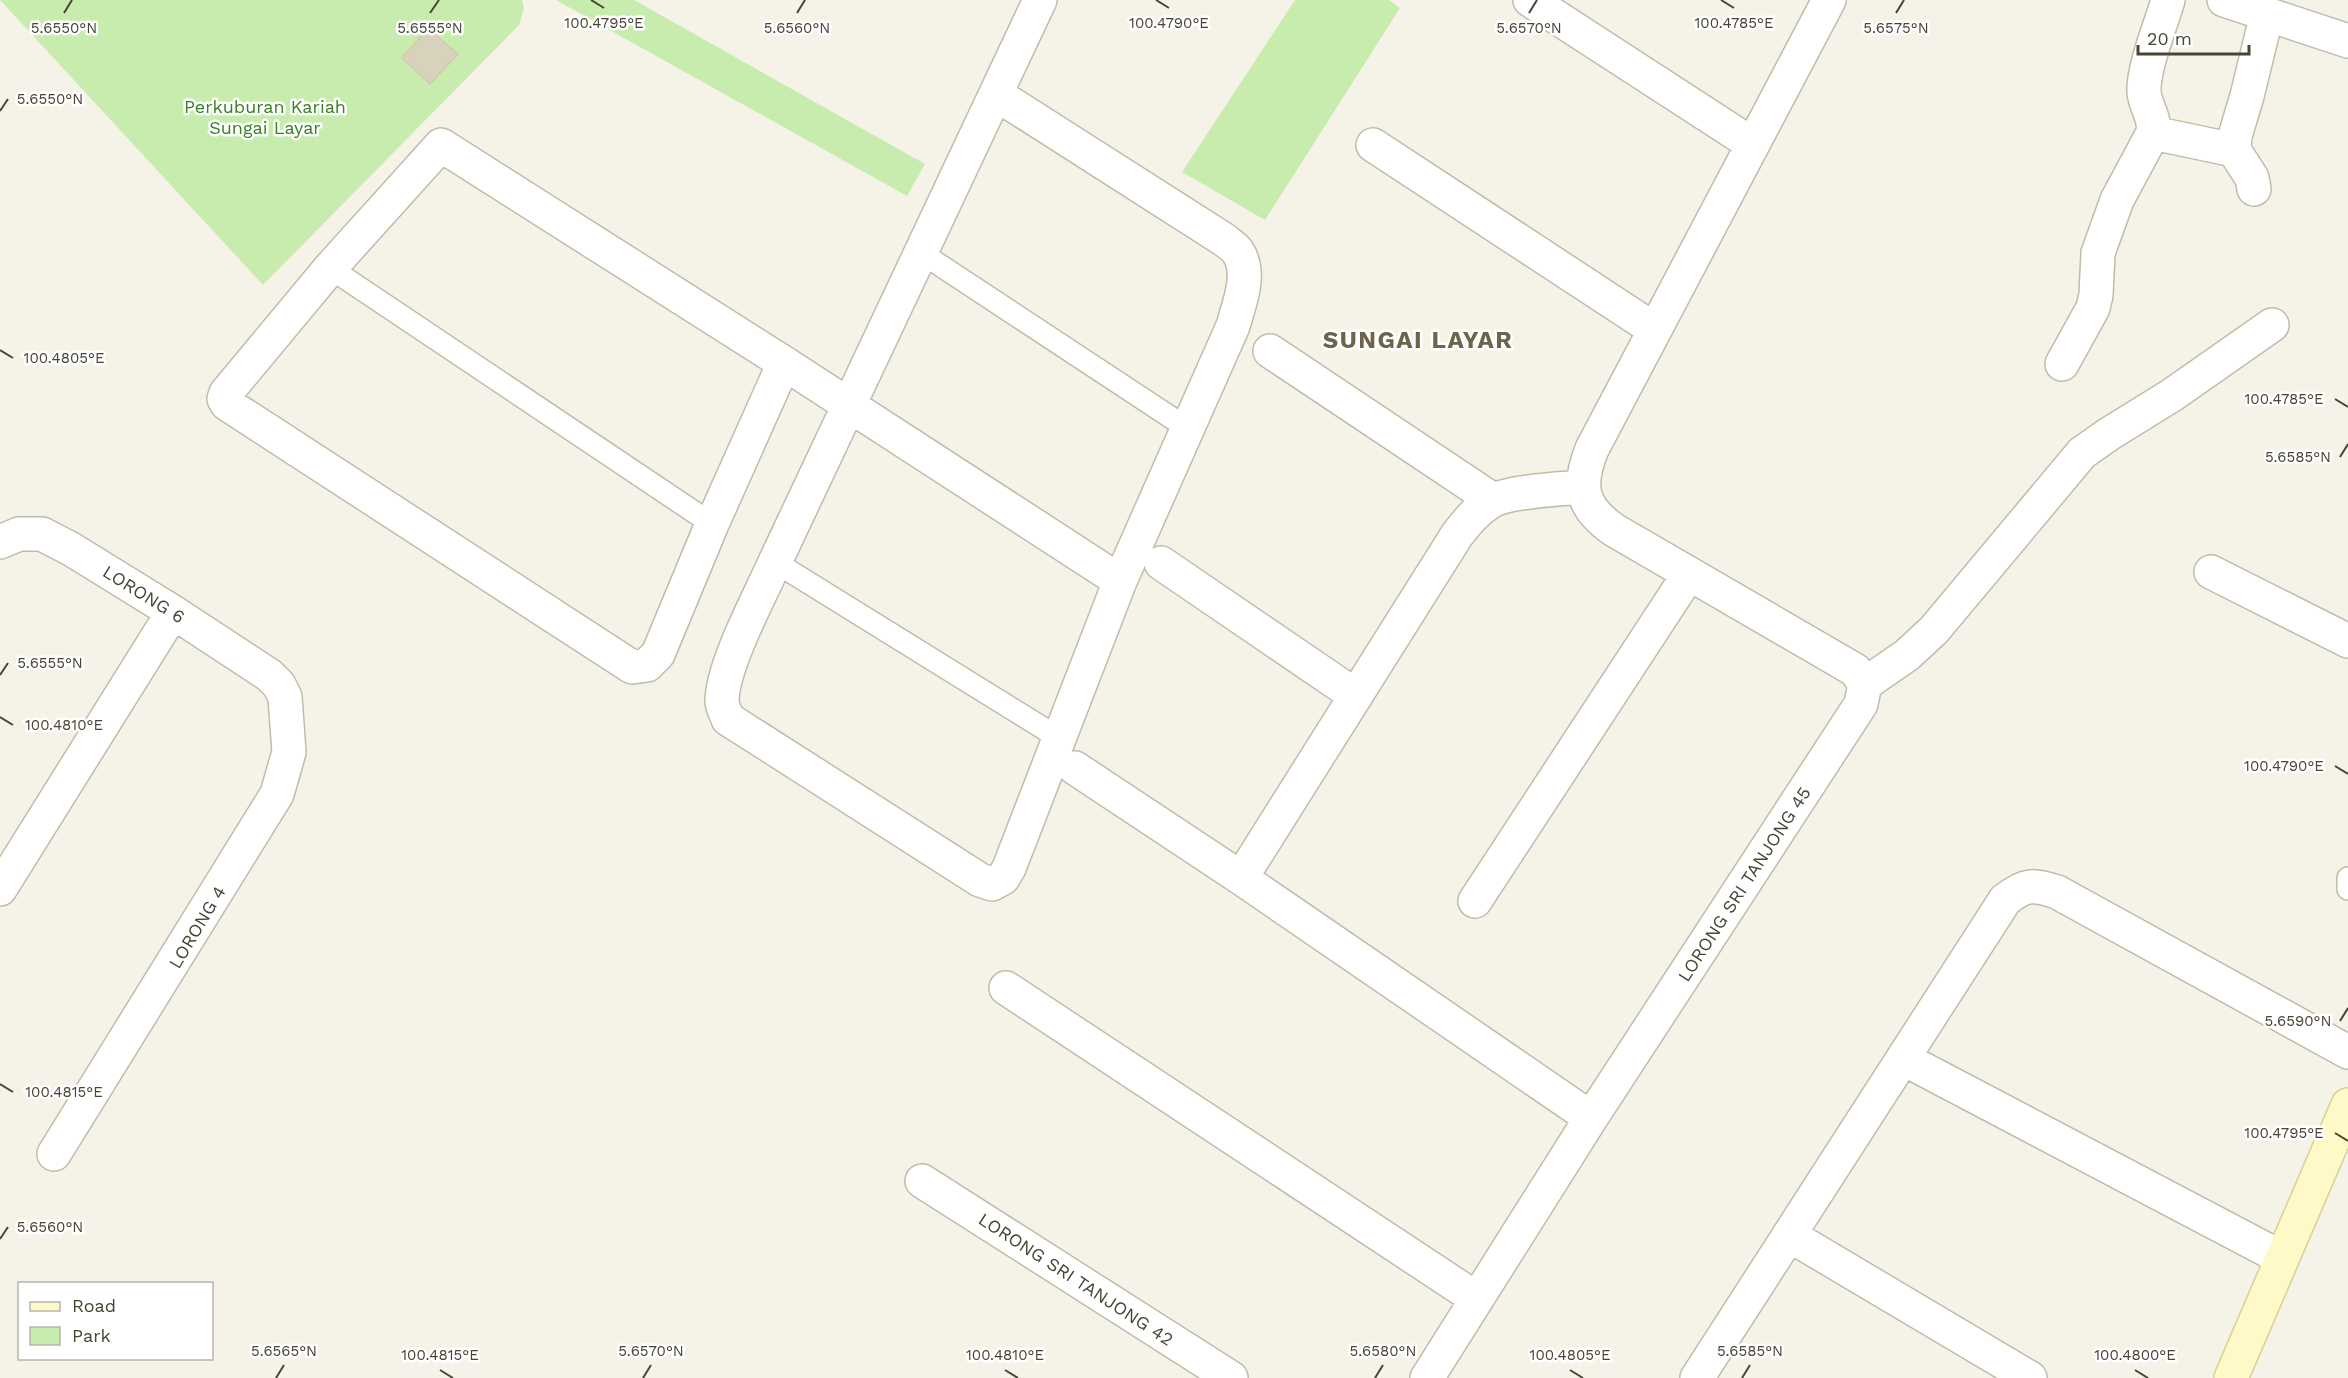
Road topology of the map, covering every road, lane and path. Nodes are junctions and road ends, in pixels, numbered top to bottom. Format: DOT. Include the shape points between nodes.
graph roads {
  1 [pos="1040,0"];
  2 [pos="1530,0"];
  3 [pos="1829,0"];
  4 [pos="2168,0"];
  5 [pos="2224,0"];
  6 [pos="2267,14"];
  7 [pos="2348,41"];
  8 [pos="996,94"];
  9 [pos="2152,132"];
  10 [pos="1752,144"];
  11 [pos="1373,146"];
  12 [pos="2234,150"];
  13 [pos="2254,189"];
  14 [pos="920,252"];
  15 [pos="330,268"];
  16 [pos="2272,325"];
  17 [pos="1655,330"];
  18 [pos="1270,351"];
  19 [pos="784,363"];
  20 [pos="2062,364"];
  21 [pos="849,405"];
  22 [pos="1187,428"];
  23 [pos="1583,487"];
  24 [pos="1492,500"];
  25 [pos="712,524"];
  26 [pos="0,542"];
  27 [pos="775,562"];
  28 [pos="1161,564"];
  29 [pos="2211,572"];
  30 [pos="1689,574"];
  31 [pos="1120,581"];
  32 [pos="173,612"];
  33 [pos="2348,640"];
  34 [pos="1865,684"];
  35 [pos="279,685"];
  36 [pos="1356,696"];
  37 [pos="1059,738"];
  38 [pos="1075,768"];
  39 [pos="1241,878"];
  40 [pos="2348,878"];
  41 [pos="0,889"];
  42 [pos="2348,889"];
  43 [pos="1475,901"];
  44 [pos="1006,988"];
  45 [pos="2348,1052"];
  46 [pos="1904,1059"];
  47 [pos="2348,1105"];
  48 [pos="1591,1119"];
  49 [pos="54,1154"];
  50 [pos="922,1181"];
  51 [pos="1790,1235"];
  52 [pos="2282,1258"];
  53 [pos="1477,1299"];
  54 [pos="1231,1378"];
  55 [pos="1427,1378"];
  56 [pos="1697,1378"];
  57 [pos="2030,1378"];
  58 [pos="2231,1378"];
  1 -- 8 [label="street"];
  2 -- 10 [label="street"];
  3 -- 10 [label="street"];
  4 -- 9 [label="street" via="2146,73 2144,90 2154,126"];
  5 -- 6 [label="street"];
  6 -- 7 [label="street"];
  6 -- 12 [label="street"];
  8 -- 14 [label="street"];
  8 -- 22 [label="street" via="1238,251 1244,268 1233,326"];
  9 -- 12 [label="street"];
  9 -- 20 [label="street" via="2118,200 2098,253 2093,308"];
  10 -- 17 [label="street"];
  11 -- 17 [label="street"];
  12 -- 13 [label="street" via="2252,178"];
  14 -- 21 [label="street"];
  14 -- 22 [label="lane"];
  15 -- 19 [label="street" via="441,145"];
  15 -- 25 [label="lane"];
  15 -- 25 [label="street" via="226,393 227,404 632,667 647,665 658,654"];
  16 -- 34 [label="street" via="2082,453 1934,630"];
  17 -- 23 [label="street" via="1592,449 1584,469"];
  18 -- 24 [label="street"];
  19 -- 21 [label="street"];
  19 -- 25 [label="street"];
  21 -- 27 [label="street"];
  21 -- 31 [label="street"];
  22 -- 31 [label="street"];
  23 -- 24 [label="street"];
  23 -- 30 [label="street" via="1597,519"];
  24 -- 36 [label="street" via="1457,535"];
  26 -- 32 [label="street, LORONG 6" via="19,534 42,534"];
  27 -- 37 [label="lane"];
  27 -- 37 [label="street" via="734,652 721,704 728,718 980,880 992,884 1010,868"];
  28 -- 36 [label="street"];
  29 -- 33 [label="street"];
  30 -- 34 [label="street" via="1842,661"];
  30 -- 43 [label="street"];
  31 -- 37 [label="street"];
  32 -- 35 [label="street, LORONG 6"];
  32 -- 41 [label="street"];
  34 -- 48 [label="street, LORONG SRI TANJONG 45" via="1861,704"];
  35 -- 49 [label="street, LORONG 4" via="285,697 289,752 277,794"];
  36 -- 39 [label="street"];
  38 -- 39 [label="street"];
  39 -- 48 [label="street"];
  40 -- 42 [label="lane"];
  44 -- 53 [label="street"];
  45 -- 46 [label="street" via="2057,892 2030,886 2019,888 2005,900"];
  46 -- 51 [label="street"];
  46 -- 52 [label="street"];
  47 -- 52 [label="main road"];
  48 -- 53 [label="street, LORONG SRI TANJONG 45"];
  50 -- 54 [label="street, LORONG SRI TANJONG 42"];
  51 -- 56 [label="street"];
  51 -- 57 [label="street"];
  52 -- 58 [label="main road"];
  53 -- 55 [label="street, LORONG SRI TANJONG 45"];
}
